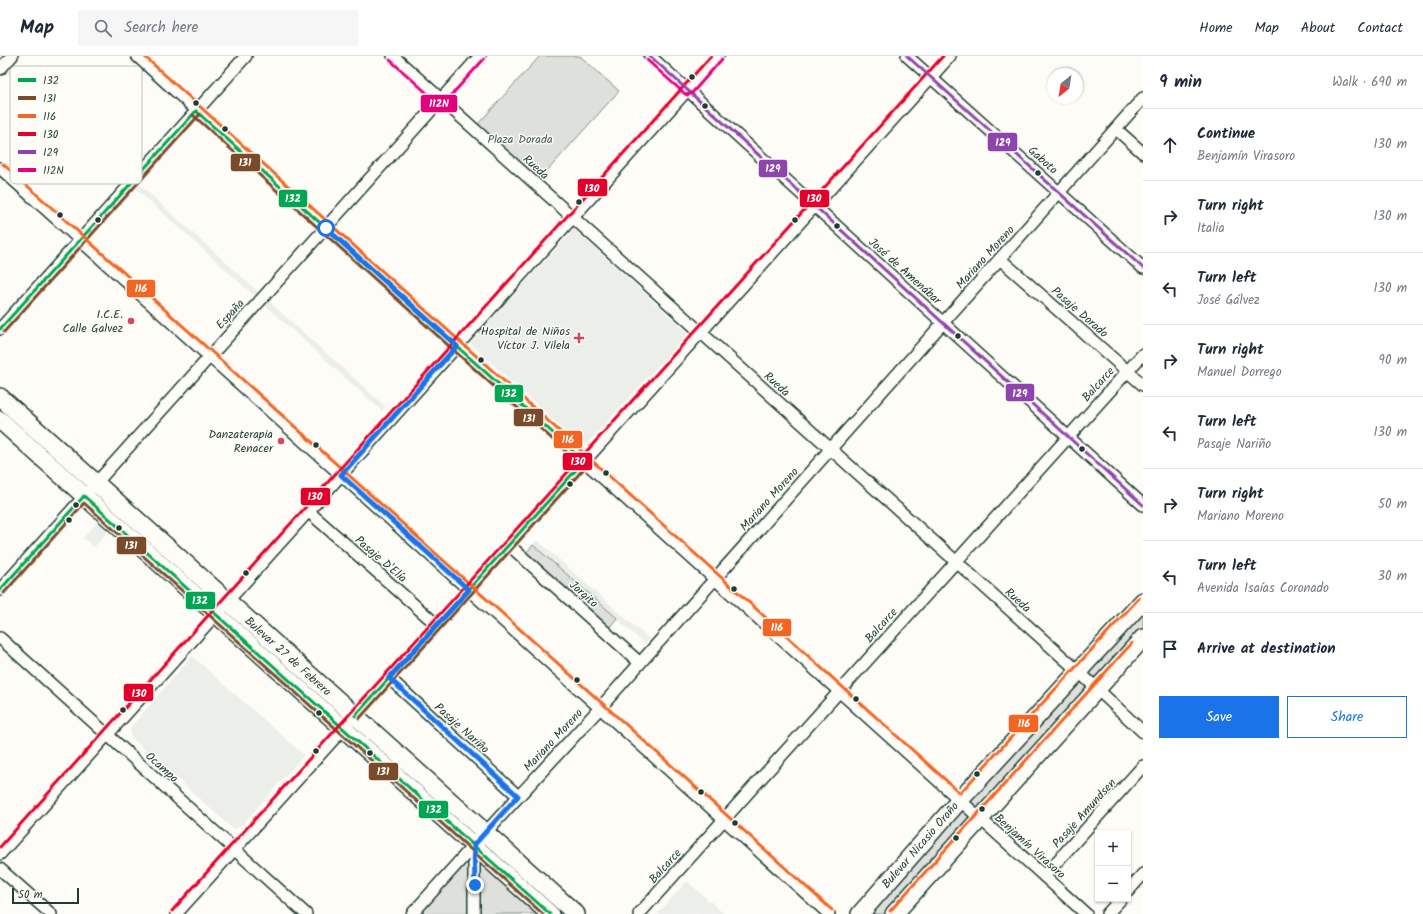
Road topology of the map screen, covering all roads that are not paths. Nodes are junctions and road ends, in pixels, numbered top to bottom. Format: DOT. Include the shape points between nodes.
graph roads {
  1 [pos="12,56"];
  2 [pos="137,56"];
  3 [pos="246,56"];
  4 [pos="393,56"];
  5 [pos="480,56"];
  6 [pos="650,56"];
  7 [pos="718,56"];
  8 [pos="907,56"];
  9 [pos="950,56"];
  10 [pos="0,69"];
  11 [pos="931,78"];
  12 [pos="688,90"];
  13 [pos="1143,98"];
  14 [pos="441,99"];
  15 [pos="196,111"];
  16 [pos="1116,129"];
  17 [pos="1143,153"];
  18 [pos="0,168"];
  19 [pos="142,171"];
  20 [pos="10,177"];
  21 [pos="18,184"];
  22 [pos="130,184"];
  23 [pos="1059,192"];
  24 [pos="815,206"];
  25 [pos="573,217"];
  26 [pos="326,228"];
  27 [pos="80,240"];
  28 [pos="1000,259"];
  29 [pos="1143,268"];
  30 [pos="943,323"];
  31 [pos="0,328"];
  32 [pos="701,333"];
  33 [pos="457,346"];
  34 [pos="1143,354"];
  35 [pos="210,356"];
  36 [pos="1127,371"];
  37 [pos="1143,385"];
  38 [pos="0,397"];
  39 [pos="0,420"];
  40 [pos="1068,437"];
  41 [pos="831,449"];
  42 [pos="584,462"];
  43 [pos="341,475"];
  44 [pos="95,483"];
  45 [pos="84,496"];
  46 [pos="1143,505"];
  47 [pos="308,511"];
  48 [pos="510,545"];
  49 [pos="956,562"];
  50 [pos="715,579"];
  51 [pos="0,590"];
  52 [pos="469,590"];
  53 [pos="227,601"];
  54 [pos="1143,601"];
  55 [pos="216,614"];
  56 [pos="437,625"];
  57 [pos="0,638"];
  58 [pos="1143,638"];
  59 [pos="640,663"];
  60 [pos="1078,671"];
  61 [pos="389,678"];
  62 [pos="1097,689"];
  63 [pos="839,692"];
  64 [pos="600,708"];
  65 [pos="355,716"];
  66 [pos="343,729"];
  67 [pos="1143,732"];
  68 [pos="107,735"];
  69 [pos="1143,766"];
  70 [pos="518,796"];
  71 [pos="960,800"];
  72 [pos="980,818"];
  73 [pos="725,820"];
  74 [pos="485,832"];
  75 [pos="474,845"];
  76 [pos="234,850"];
  77 [pos="0,854"];
  78 [pos="0,868"];
  79 [pos="1143,874"];
  80 [pos="1044,876"];
  81 [pos="1131,888"];
  82 [pos="1118,902"];
  83 [pos="51,914"];
  84 [pos="176,914"];
  85 [pos="306,914"];
  86 [pos="412,914"];
  87 [pos="474,914"];
  88 [pos="550,914"];
  89 [pos="576,914"];
  90 [pos="640,914"];
  91 [pos="829,914"];
  92 [pos="860,914"];
  93 [pos="894,914"];
  94 [pos="1086,914"];
  95 [pos="1107,914"];
  1 -- 10 [label="street"];
  2 -- 15 [label="street, Benjamín Virasoro"];
  3 -- 15 [label="street"];
  4 -- 14 [label="street, Rueda"];
  5 -- 14 [label="street, España"];
  6 -- 12 [label="street, José de Amenábar"];
  7 -- 12 [label="street"];
  8 -- 11 [label="street, Gaboto"];
  9 -- 11 [label="street"];
  11 -- 23 [label="street, Gaboto"];
  11 -- 24 [label="street"];
  12 -- 24 [label="street, José de Amenábar"];
  12 -- 25 [label="street"];
  13 -- 16 [label="street, Mariano Moreno"];
  14 -- 25 [label="street, Rueda"];
  14 -- 26 [label="street, España"];
  15 -- 19 [label="street"];
  15 -- 26 [label="street, Benjamín Virasoro"];
  16 -- 17 [label="street"];
  16 -- 23 [label="street, Mariano Moreno"];
  18 -- 20 [label="street"];
  21 -- 27 [label="street"];
  22 -- 27 [label="street"];
  23 -- 28 [label="street, Mariano Moreno"];
  23 -- 29 [label="street, Gaboto"];
  24 -- 30 [label="street, José de Amenábar"];
  24 -- 32 [label="street"];
  25 -- 32 [label="street, Rueda"];
  25 -- 33 [label="street"];
  26 -- 33 [label="street, Benjamín Virasoro"];
  26 -- 35 [label="street, España"];
  27 -- 31 [label="street"];
  27 -- 35 [label="street"];
  28 -- 30 [label="street, Mariano Moreno"];
  28 -- 36 [label="street, Pasaje Dorado"];
  30 -- 40 [label="street, José de Amenábar"];
  30 -- 41 [label="street, Mariano Moreno"];
  32 -- 41 [label="street, Rueda"];
  32 -- 42 [label="street"];
  33 -- 42 [label="street, Benjamín Virasoro"];
  33 -- 43 [label="street"];
  34 -- 36 [label="street, Balcarce"];
  35 -- 43 [label="street"];
  35 -- 44 [label="street, España"];
  36 -- 37 [label="street, Pasaje Dorado"];
  36 -- 40 [label="street, Balcarce"];
  38 -- 44 [label="main road, Bulevar 27 de Febrero"];
  39 -- 45 [label="main road, Bulevar 27 de Febrero"];
  40 -- 46 [label="street, José de Amenábar"];
  40 -- 49 [label="street, Balcarce"];
  41 -- 49 [label="street, Rueda"];
  41 -- 50 [label="street, Mariano Moreno"];
  42 -- 48 [label="street"];
  42 -- 50 [label="street, Benjamín Virasoro"];
  43 -- 47 [label="street"];
  43 -- 52 [label="street"];
  44 -- 45 [label="street, España"];
  44 -- 53 [label="main road, Bulevar 27 de Febrero"];
  45 -- 51 [label="street, España"];
  45 -- 55 [label="main road, Bulevar 27 de Febrero"];
  47 -- 53 [label="street"];
  47 -- 56 [label="street, Pasaje D'Elía"];
  48 -- 52 [label="street"];
  48 -- 59 [label="street, Jorgito"];
  49 -- 60 [label="street, Rueda"];
  49 -- 63 [label="street, Balcarce"];
  50 -- 59 [label="street, Mariano Moreno"];
  50 -- 63 [label="street, Benjamín Virasoro"];
  52 -- 56 [label="street"];
  52 -- 64 [label="street"];
  53 -- 55 [label="street"];
  53 -- 65 [label="main road, Bulevar 27 de Febrero"];
  54 -- 60 [label="main road, Bulevar Nicasio Oroño"];
  55 -- 66 [label="main road, Bulevar 27 de Febrero"];
  55 -- 68 [label="street"];
  56 -- 61 [label="street"];
  57 -- 68 [label="street, Ocampo"];
  58 -- 62 [label="main road"];
  59 -- 64 [label="street, Mariano Moreno"];
  60 -- 62 [label="street, Rueda"];
  60 -- 71 [label="main road, Bulevar Nicasio Oroño"];
  61 -- 65 [label="street"];
  61 -- 70 [label="street, Pasaje Nariño"];
  62 -- 67 [label="street, Rueda"];
  62 -- 72 [label="main road"];
  63 -- 71 [label="street, Benjamín Virasoro"];
  63 -- 73 [label="street, Balcarce"];
  64 -- 70 [label="street, Mariano Moreno"];
  64 -- 73 [label="street"];
  65 -- 66 [label="street"];
  65 -- 74 [label="main road, Bulevar 27 de Febrero"];
  66 -- 75 [label="main road, Bulevar 27 de Febrero"];
  66 -- 76 [label="street"];
  68 -- 76 [label="street, Ocampo"];
  68 -- 77 [label="street"];
  69 -- 80 [label="street, Pasaje Amundsen"];
  70 -- 74 [label="street, Mariano Moreno"];
  71 -- 72 [label="street, Benjamín Virasoro"];
  71 -- 92 [label="main road, Bulevar Nicasio Oroño"];
  72 -- 80 [label="street, Benjamín Virasoro"];
  72 -- 93 [label="main road"];
  73 -- 90 [label="street, Balcarce"];
  73 -- 91 [label="street"];
  74 -- 75 [label="street, Mariano Moreno"];
  74 -- 89 [label="main road, Bulevar 27 de Febrero"];
  75 -- 86 [label="street, Mariano Moreno"];
  75 -- 87 [label="street"];
  75 -- 88 [label="main road, Bulevar 27 de Febrero"];
  76 -- 84 [label="street"];
  76 -- 85 [label="street, Ocampo"];
  78 -- 83 [label="street"];
  79 -- 81 [label="street"];
  80 -- 94 [label="street, Benjamín Virasoro"];
  82 -- 95 [label="street"];
}
